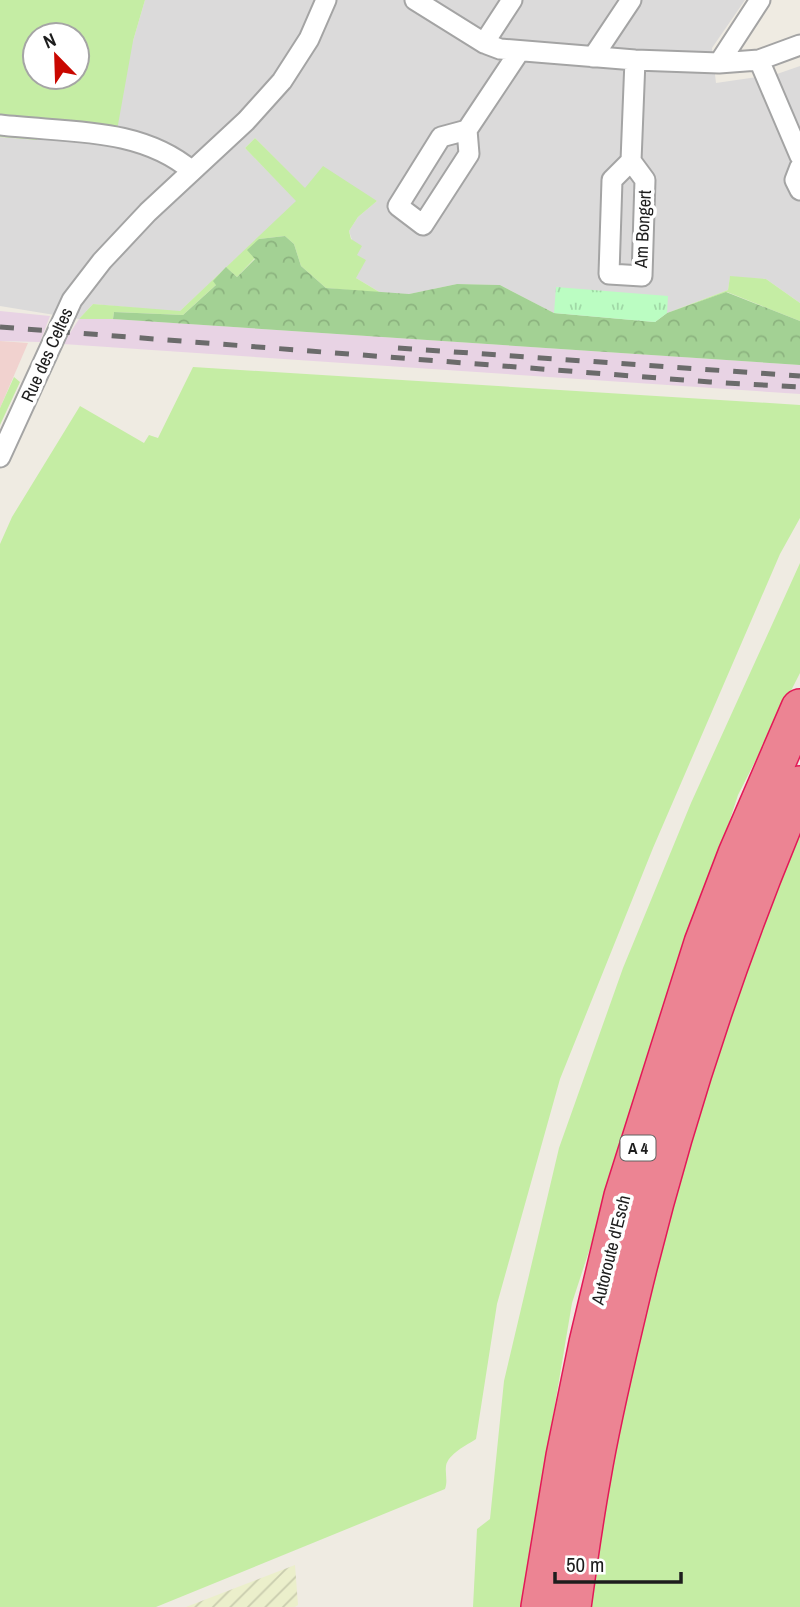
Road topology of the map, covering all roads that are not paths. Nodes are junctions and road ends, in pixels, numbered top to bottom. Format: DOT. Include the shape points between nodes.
graph roads {
  1 [pos="326,0"];
  2 [pos="415,0"];
  3 [pos="512,0"];
  4 [pos="631,0"];
  5 [pos="760,0"];
  6 [pos="485,43"];
  7 [pos="800,45"];
  8 [pos="519,52"];
  9 [pos="593,57"];
  10 [pos="635,60"];
  11 [pos="759,60"];
  12 [pos="719,63"];
  13 [pos="0,125"];
  14 [pos="467,130"];
  15 [pos="800,156"];
  16 [pos="631,161"];
  17 [pos="800,167"];
  18 [pos="192,171"];
  19 [pos="800,190"];
  20 [pos="0,457"];
  21 [pos="800,708"];
  22 [pos="800,785"];
  23 [pos="540,1607"];
  24 [pos="572,1607"];
  1 -- 18 [label="street, Rue des Celtes" via="309,39 282,81"];
  2 -- 6 [label="street"];
  3 -- 6 [label="street"];
  4 -- 9 [label="street"];
  5 -- 12 [label="street"];
  6 -- 8 [label="street"];
  7 -- 11 [label="street"];
  8 -- 9 [label="street"];
  8 -- 14 [label="street"];
  9 -- 10 [label="street"];
  10 -- 12 [label="street"];
  10 -- 16 [label="street, Am Bongert"];
  11 -- 12 [label="street"];
  11 -- 15 [label="street"];
  13 -- 18 [label="street" via="116,136 164,150"];
  14 -- 14 [label="street" via="469,154 424,225 398,206 441,137"];
  16 -- 16 [label="street, Am Bongert" via="612,180 609,274 642,276 645,180"];
  17 -- 19 [label="street" via="795,180"];
  18 -- 20 [label="street, Rue des Celtes" via="102,261 72,300"];
  21 -- 23 [label="highway, Autoroute d'Esch / A 4" via="704,943 623,1196 565,1456"];
  22 -- 24 [label="highway, Autoroute d'Esch / A 4" via="733,953 652,1207 595,1461"];
}
